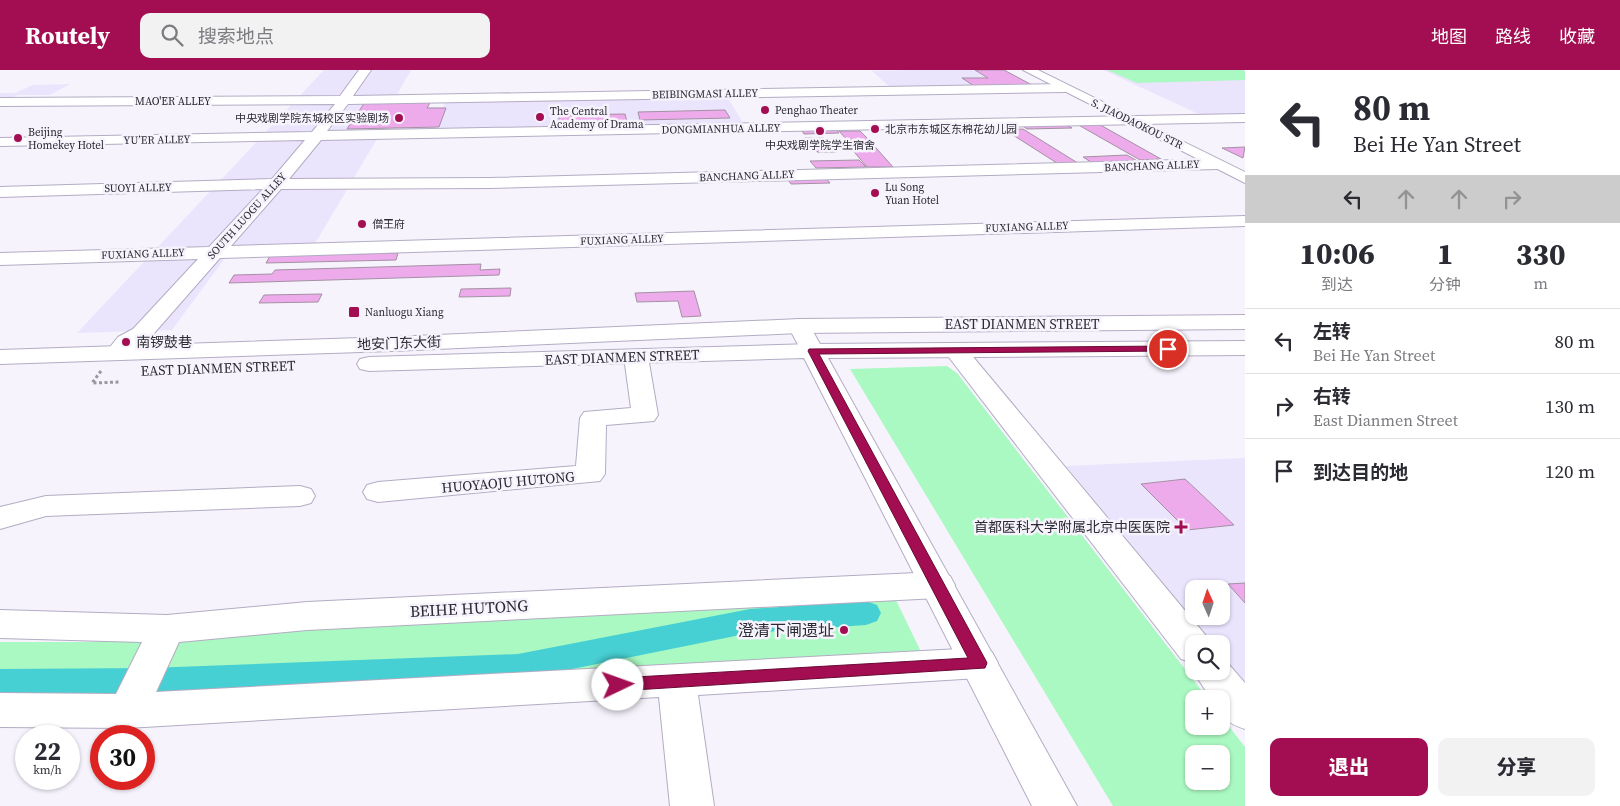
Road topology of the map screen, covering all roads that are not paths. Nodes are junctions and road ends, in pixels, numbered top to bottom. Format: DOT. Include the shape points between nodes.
graph roads {
  1 [pos="366,70"];
  2 [pos="1030,70"];
  3 [pos="1041,70"];
  4 [pos="1065,88"];
  5 [pos="345,100"];
  6 [pos="0,102"];
  7 [pos="1245,118"];
  8 [pos="1135,120"];
  9 [pos="314,138"];
  10 [pos="0,142"];
  11 [pos="1217,164"];
  12 [pos="1245,171"];
  13 [pos="1245,178"];
  14 [pos="277,184"];
  15 [pos="0,192"];
  16 [pos="1245,221"];
  17 [pos="213,252"];
  18 [pos="0,259"];
  19 [pos="1245,322"];
  20 [pos="806,338"];
  21 [pos="1245,348"];
  22 [pos="956,351"];
  23 [pos="118,352"];
  24 [pos="0,357"];
  25 [pos="636,357"];
  26 [pos="0,374"];
  27 [pos="378,492"];
  28 [pos="300,496"];
  29 [pos="0,518"];
  30 [pos="938,585"];
  31 [pos="0,624"];
  32 [pos="167,629"];
  33 [pos="1185,637"];
  34 [pos="979,663"];
  35 [pos="1219,680"];
  36 [pos="677,682"];
  37 [pos="0,710"];
  38 [pos="126,711"];
  39 [pos="1245,712"];
  40 [pos="692,806"];
  41 [pos="1054,806"];
  1 -- 5 [label="street, SOUTH LUOGU ALLEY"];
  2 -- 4 [label="street, S. JIAODAOKOU STR"];
  3 -- 8 [label="street"];
  4 -- 5 [label="street, BEIBINGMASI ALLEY"];
  4 -- 8 [label="street, S. JIAODAOKOU STR"];
  5 -- 6 [label="street, MAO'ER ALLEY"];
  5 -- 9 [label="street, SOUTH LUOGU ALLEY"];
  7 -- 8 [label="street, DONGMIANHUA ALLEY"];
  8 -- 9 [label="street, DONGMIANHUA ALLEY"];
  8 -- 11 [label="street, S. JIAODAOKOU STR"];
  8 -- 12 [label="street"];
  9 -- 10 [label="street, YU’ER ALLEY"];
  9 -- 14 [label="street, SOUTH LUOGU ALLEY"];
  11 -- 13 [label="street, S. JIAODAOKOU STR"];
  11 -- 14 [label="street, BANCHANG ALLEY" via="490,183"];
  14 -- 15 [label="street, SUOYI ALLEY"];
  14 -- 17 [label="street, SOUTH LUOGU ALLEY"];
  16 -- 17 [label="street, FUXIANG ALLEY"];
  17 -- 18 [label="street, FUXIANG ALLEY"];
  17 -- 23 [label="street, SOUTH LUOGU ALLEY" via="141,334 126,342"];
  19 -- 20 [label="street, EAST DIANMEN STREET"];
  20 -- 22 [label="street, EAST DIANMEN STREET"];
  20 -- 23 [label="street, 地安门东大街"];
  20 -- 25 [label="street, EAST DIANMEN STREET"];
  20 -- 30 [label="street"];
  21 -- 22 [label="street, EAST DIANMEN STREET"];
  22 -- 33 [label="street"];
  23 -- 24 [label="street, 地安门东大街"];
  25 -- 26 [label="street, EAST DIANMEN STREET"];
  25 -- 27 [label="street, HUOYAOJU HUTONG" via="645,415 593,418 590,474"];
  28 -- 29 [label="street" via="46,506"];
  30 -- 32 [label="street, BEIHE HUTONG" via="337,615"];
  30 -- 34 [label="street"];
  31 -- 32 [label="street, BEIHE HUTONG"];
  32 -- 38 [label="street"];
  34 -- 36 [label="street"];
  34 -- 41 [label="street"];
  35 -- 39 [label="street"];
  36 -- 38 [label="street"];
  36 -- 40 [label="street"];
  37 -- 38 [label="street"];
}
